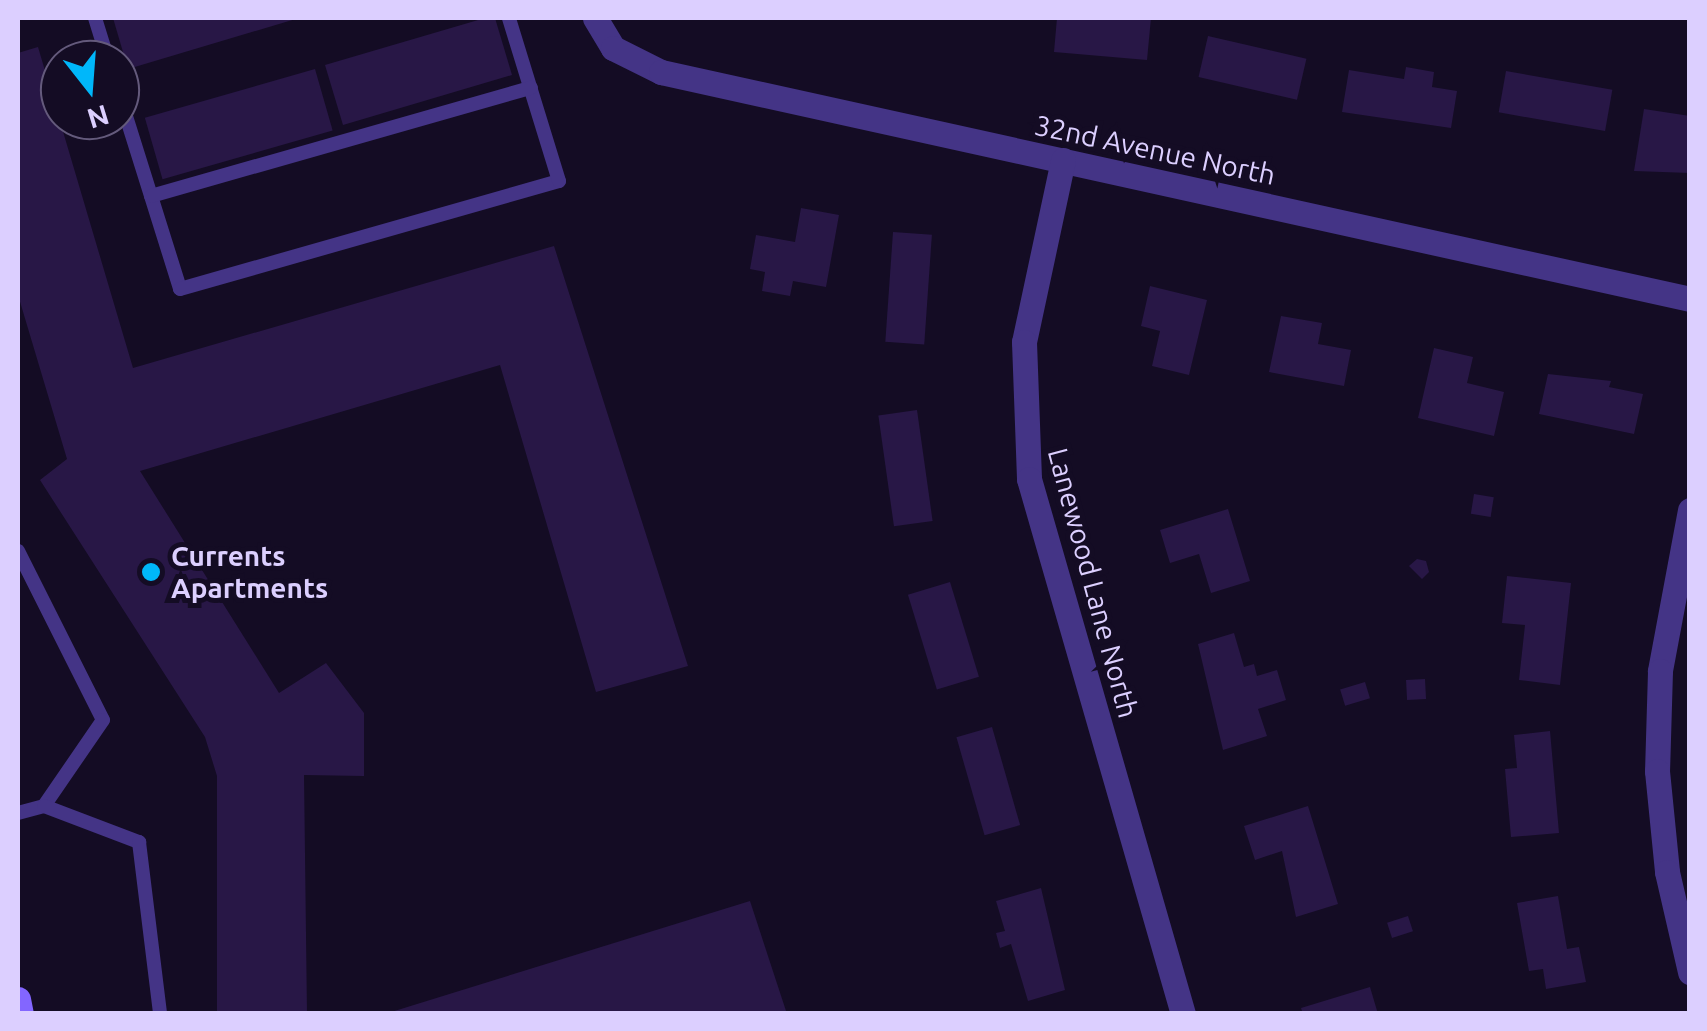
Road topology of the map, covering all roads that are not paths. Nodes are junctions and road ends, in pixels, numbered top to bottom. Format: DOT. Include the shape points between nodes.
graph roads {
  1 [pos="509,18"];
  2 [pos="595,18"];
  3 [pos="531,88"];
  4 [pos="133,140"];
  5 [pos="1063,160"];
  6 [pos="151,196"];
  7 [pos="1690,299"];
  8 [pos="1690,510"];
  9 [pos="18,550"];
  10 [pos="44,806"];
  11 [pos="18,812"];
  12 [pos="1690,972"];
  13 [pos="18,999"];
  14 [pos="21,1014"];
  15 [pos="160,1014"];
  16 [pos="1183,1014"];
  1 -- 3 [label="lane"];
  2 -- 5 [label="street, 32nd Avenue North" via="613,48 660,72"];
  3 -- 6 [label="lane"];
  3 -- 6 [label="lane" via="559,180 237,273 180,289"];
  4 -- 6 [label="lane"];
  5 -- 7 [label="street, 32nd Avenue North"];
  5 -- 16 [label="street, Lanewood Lane North" via="1024,342 1029,479"];
  8 -- 12 [label="street" via="1660,671 1657,771 1668,872"];
  9 -- 10 [label="lane" via="104,720"];
  10 -- 11 [label="lane"];
  10 -- 15 [label="lane" via="138,842"];
  13 -- 14 [label="street"];
}
